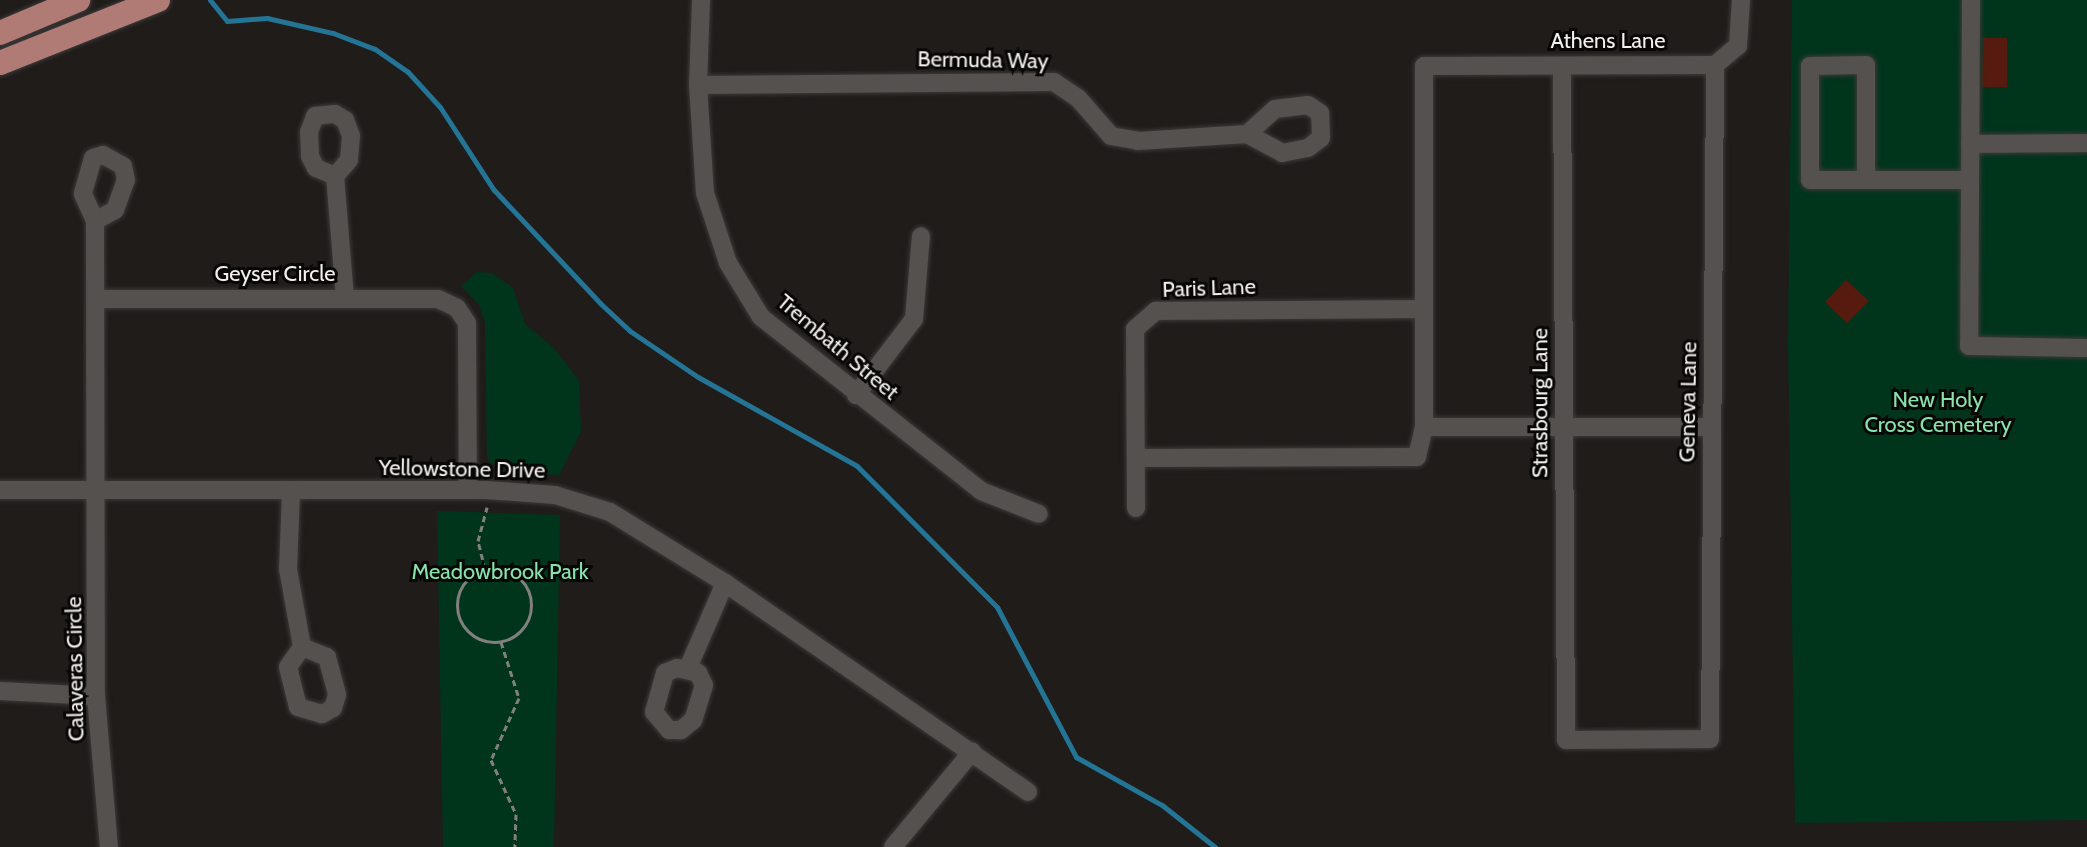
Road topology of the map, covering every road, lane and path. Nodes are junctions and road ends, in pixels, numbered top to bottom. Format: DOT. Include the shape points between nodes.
graph roads {
  1 [pos="78,0"];
  2 [pos="158,0"];
  3 [pos="701,0"];
  4 [pos="1741,0"];
  5 [pos="1971,0"];
  6 [pos="0,33"];
  7 [pos="0,63"];
  8 [pos="1715,65"];
  9 [pos="1562,66"];
  10 [pos="698,85"];
  11 [pos="1247,134"];
  12 [pos="2087,143"];
  13 [pos="1970,144"];
  14 [pos="335,176"];
  15 [pos="1866,180"];
  16 [pos="1970,180"];
  17 [pos="95,221"];
  18 [pos="921,236"];
  19 [pos="345,297"];
  20 [pos="96,299"];
  21 [pos="1421,309"];
  22 [pos="2087,348"];
  23 [pos="856,395"];
  24 [pos="1564,425"];
  25 [pos="1424,427"];
  26 [pos="1712,427"];
  27 [pos="1136,458"];
  28 [pos="0,490"];
  29 [pos="98,490"];
  30 [pos="477,490"];
  31 [pos="291,492"];
  32 [pos="1136,508"];
  33 [pos="1039,514"];
  34 [pos="485,569"];
  35 [pos="725,583"];
  36 [pos="501,642"];
  37 [pos="302,647"];
  38 [pos="688,668"];
  39 [pos="0,691"];
  40 [pos="96,696"];
  41 [pos="1710,739"];
  42 [pos="972,752"];
  43 [pos="1028,792"];
  44 [pos="109,847"];
  45 [pos="515,847"];
  46 [pos="893,847"];
  1 -- 6 [label="main road"];
  2 -- 7 [label="main road"];
  3 -- 10 [label="street, Trembath Street"];
  4 -- 8 [label="street" via="1738,46"];
  5 -- 13 [label="street"];
  8 -- 9 [label="street, Athens Lane"];
  8 -- 26 [label="street, Geneva Lane"];
  9 -- 21 [label="street, Athens Lane" via="1424,66"];
  9 -- 24 [label="street, Strasbourg Lane"];
  10 -- 11 [label="street, Bermuda Way" via="1054,82 1078,98 1111,136 1138,141"];
  10 -- 23 [label="street, Trembath Street" via="705,193 728,263 761,317"];
  12 -- 13 [label="street"];
  13 -- 16 [label="street"];
  14 -- 19 [label="street"];
  15 -- 15 [label="street" via="1866,65 1810,66 1810,180"];
  15 -- 16 [label="street"];
  16 -- 22 [label="street" via="1969,346"];
  17 -- 20 [label="street"];
  18 -- 23 [label="street" via="914,319"];
  19 -- 20 [label="street, Geyser Circle"];
  19 -- 30 [label="street, Geyser Circle" via="438,299 457,308 467,323"];
  20 -- 29 [label="street"];
  21 -- 25 [label="street"];
  21 -- 27 [label="street, Paris Lane" via="1156,311 1135,329"];
  23 -- 33 [label="street, Trembath Street" via="981,491"];
  24 -- 25 [label="street"];
  24 -- 26 [label="street"];
  24 -- 41 [label="street, Strasbourg Lane" via="1566,740"];
  25 -- 27 [label="street" via="1417,457"];
  26 -- 41 [label="street, Geneva Lane"];
  27 -- 32 [label="street, Paris Lane"];
  28 -- 29 [label="street, Yellowstone Drive"];
  29 -- 31 [label="street, Yellowstone Drive"];
  29 -- 40 [label="street, Calaveras Circle"];
  30 -- 31 [label="street, Yellowstone Drive"];
  30 -- 34 [label="path" via="485,520 478,541"];
  30 -- 35 [label="street, Yellowstone Drive" via="555,495 610,512"];
  31 -- 37 [label="street" via="288,569"];
  34 -- 36 [label="path" via="464,583 456,607 466,630 476,638"];
  34 -- 36 [label="path" via="518,577 530,597 528,620"];
  35 -- 38 [label="street"];
  35 -- 42 [label="street, Yellowstone Drive"];
  36 -- 45 [label="path" via="519,698 491,760 516,814"];
  39 -- 40 [label="street"];
  40 -- 44 [label="street, Calaveras Circle"];
  42 -- 43 [label="street, Yellowstone Drive"];
  42 -- 46 [label="street"];
}
